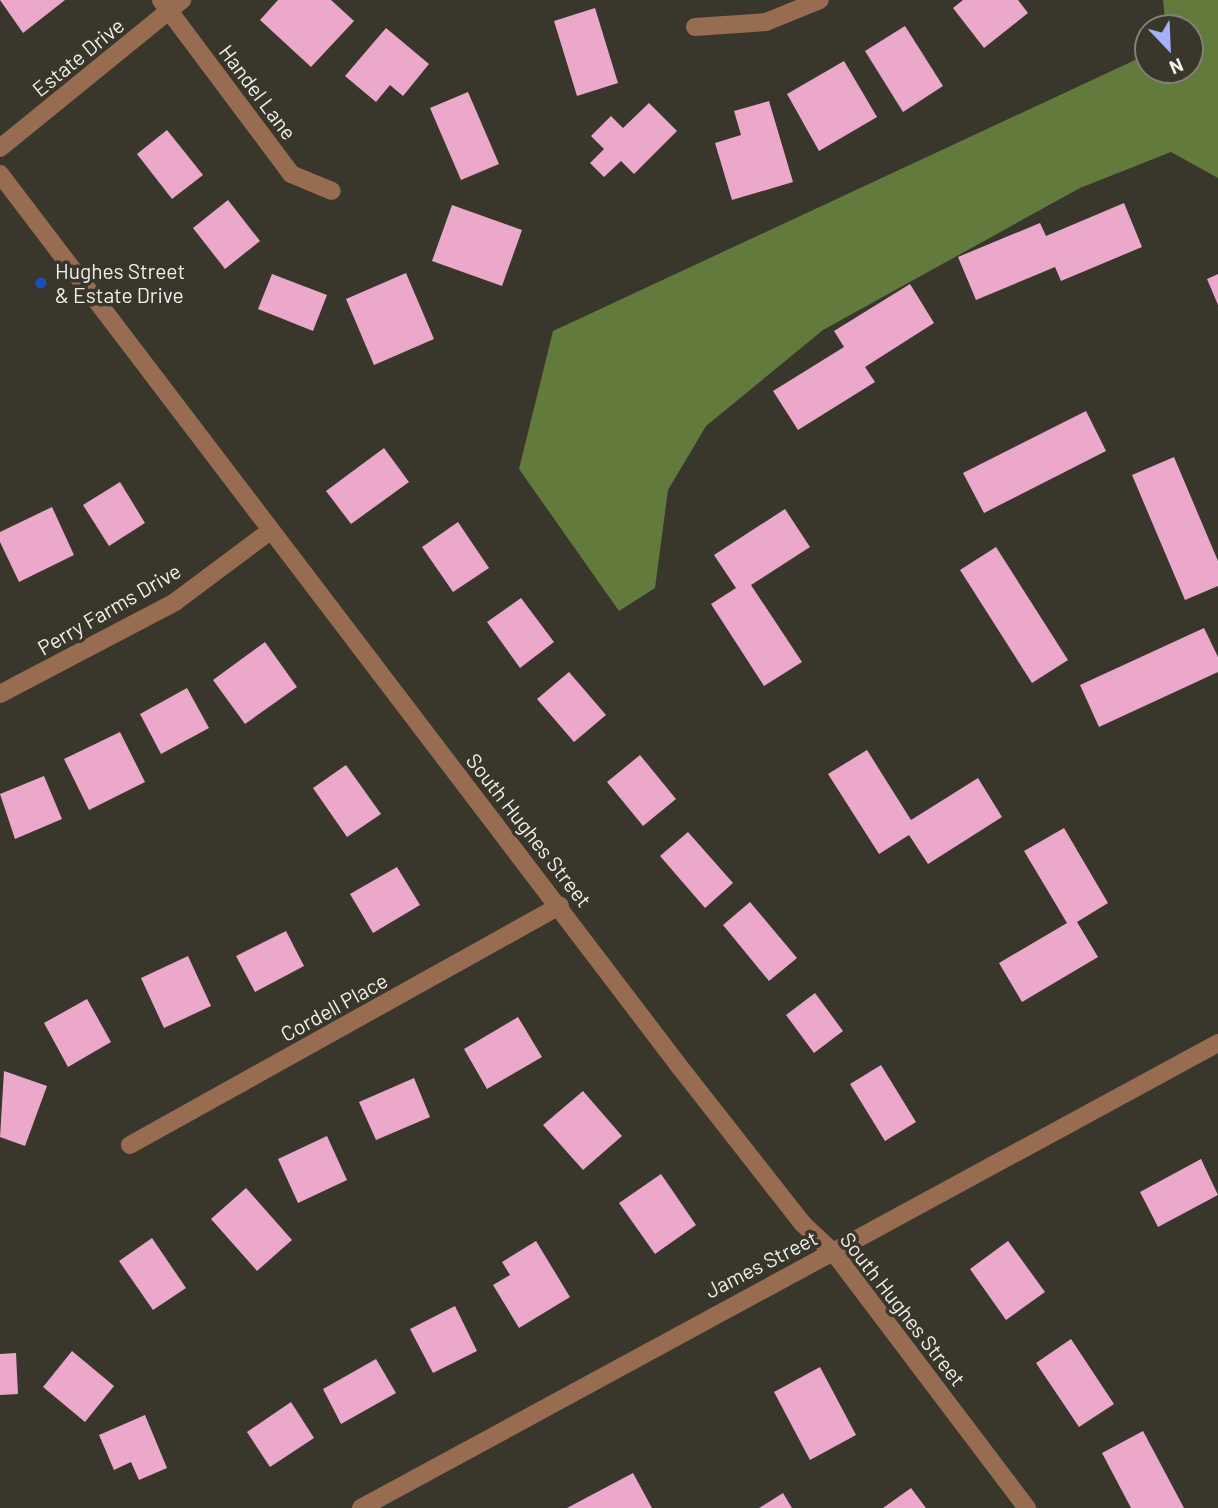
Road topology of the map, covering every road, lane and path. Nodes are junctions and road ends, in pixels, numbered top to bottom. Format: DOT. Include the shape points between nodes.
graph roads {
  1 [pos="820,0"];
  2 [pos="171,4"];
  3 [pos="695,27"];
  4 [pos="0,148"];
  5 [pos="0,174"];
  6 [pos="332,191"];
  7 [pos="270,531"];
  8 [pos="0,694"];
  9 [pos="559,906"];
  10 [pos="1218,1043"];
  11 [pos="130,1145"];
  12 [pos="834,1253"];
  13 [pos="361,1508"];
  14 [pos="1027,1508"];
  1 -- 3 [label="street" via="766,22"];
  2 -- 4 [label="street, Estate Drive"];
  2 -- 6 [label="street, Handel Lane" via="291,174"];
  5 -- 7 [label="street, South Hughes Street"];
  7 -- 8 [label="street, Perry Farms Drive" via="175,602"];
  7 -- 9 [label="street, South Hughes Street"];
  9 -- 11 [label="street, Cordell Place"];
  9 -- 12 [label="street, South Hughes Street" via="795,1214"];
  10 -- 12 [label="street, James Street"];
  12 -- 13 [label="street, James Street" via="798,1267"];
  12 -- 14 [label="street, South Hughes Street"];
}
